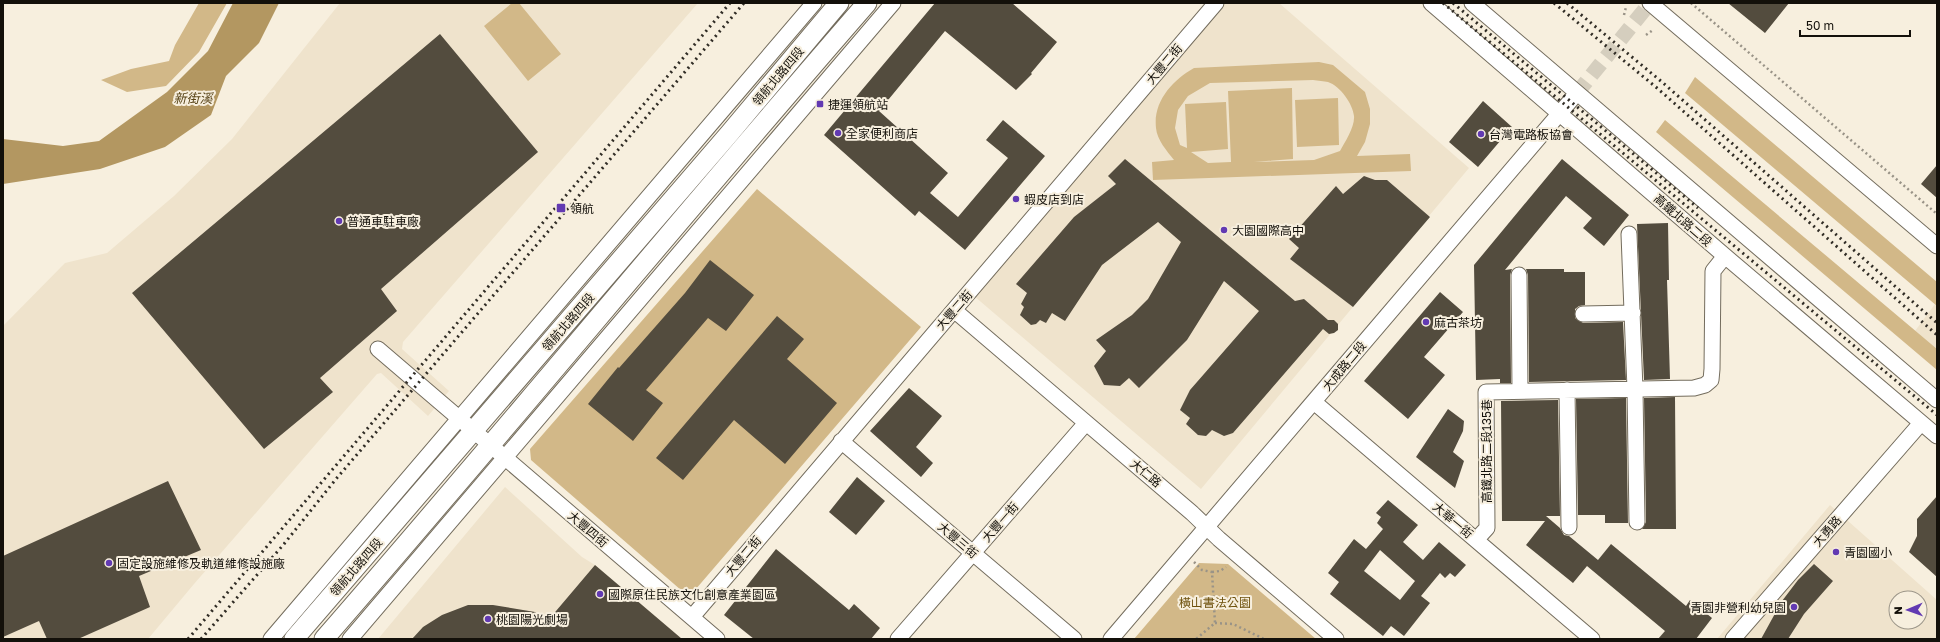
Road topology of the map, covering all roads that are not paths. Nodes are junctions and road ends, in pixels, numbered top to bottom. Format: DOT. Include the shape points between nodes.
graph roads {
  1 [pos="814,3"];
  2 [pos="839,3"];
  3 [pos="867,3"];
  4 [pos="893,3"];
  5 [pos="1216,3"];
  6 [pos="1431,3"];
  7 [pos="1472,3"];
  8 [pos="1650,3"];
  9 [pos="1577,93"];
  10 [pos="1560,113"];
  11 [pos="1629,234"];
  12 [pos="1937,246"];
  13 [pos="1724,256"];
  14 [pos="1519,275"];
  15 [pos="954,310"];
  16 [pos="1633,313"];
  17 [pos="1583,314"];
  18 [pos="378,349"];
  19 [pos="1635,389"];
  20 [pos="1567,390"];
  21 [pos="1520,391"];
  22 [pos="1937,400"];
  23 [pos="1314,402"];
  24 [pos="459,419"];
  25 [pos="1086,423"];
  26 [pos="1921,423"];
  27 [pos="473,431"];
  28 [pos="1937,436"];
  29 [pos="842,441"];
  30 [pos="498,452"];
  31 [pos="1636,522"];
  32 [pos="1207,527"];
  33 [pos="1569,527"];
  34 [pos="1476,540"];
  35 [pos="973,553"];
  36 [pos="692,617"];
  37 [pos="271,639"];
  38 [pos="294,639"];
  39 [pos="324,639"];
  40 [pos="350,639"];
  41 [pos="717,639"];
  42 [pos="898,639"];
  43 [pos="1074,639"];
  44 [pos="1111,639"];
  45 [pos="1336,639"];
  46 [pos="1592,639"];
  47 [pos="1733,639"];
  1 -- 24 [label="street, 領航北路四段"];
  2 -- 27 [label="main road, 領航北路四段"];
  3 -- 30 [label="main road, 領航北路四段" via="790,91"];
  4 -- 30 [label="street, 領航北路四段"];
  5 -- 15 [label="street, 大豐二街"];
  6 -- 10 [label="street, 高鐵北路二段"];
  7 -- 9 [label="street"];
  8 -- 12 [label="street"];
  9 -- 10 [label="street, 大成路二段"];
  9 -- 22 [label="street"];
  10 -- 13 [label="street, 高鐵北路二段"];
  10 -- 23 [label="street, 大成路二段"];
  11 -- 16 [label="street"];
  13 -- 19 [label="street, 高鐵北路二段135巷" via="1713,271 1711,380 1694,388"];
  13 -- 26 [label="street, 高鐵北路二段"];
  14 -- 21 [label="street"];
  15 -- 25 [label="street, 大仁路"];
  15 -- 29 [label="street, 大豐二街"];
  16 -- 17 [label="street"];
  16 -- 19 [label="street"];
  18 -- 24 [label="street, 大豐四街"];
  19 -- 20 [label="street, 高鐵北路二段135巷"];
  19 -- 31 [label="street"];
  20 -- 21 [label="street, 高鐵北路二段135巷"];
  20 -- 33 [label="street"];
  21 -- 34 [label="street, 高鐵北路二段135巷" via="1486,392 1487,528"];
  23 -- 32 [label="street, 大成路二段"];
  23 -- 34 [label="street, 大華一街"];
  24 -- 27 [label="street, 大豐四街"];
  24 -- 37 [label="street, 領航北路四段"];
  25 -- 32 [label="street, 大仁路"];
  25 -- 35 [label="street, 大豐一街"];
  26 -- 28 [label="street, 高鐵北路二段"];
  26 -- 47 [label="street, 大勇路"];
  27 -- 30 [label="street, 大豐四街"];
  27 -- 38 [label="main road, 領航北路四段"];
  29 -- 35 [label="street, 大豐三街"];
  29 -- 36 [label="street, 大豐二街"];
  30 -- 36 [label="street, 大豐四街"];
  30 -- 39 [label="main road, 領航北路四段"];
  30 -- 40 [label="street, 領航北路四段"];
  32 -- 44 [label="street, 大成路二段"];
  32 -- 45 [label="street, 大仁路"];
  34 -- 46 [label="street, 大華一街"];
  35 -- 42 [label="street, 大豐一街"];
  35 -- 43 [label="street, 大豐三街"];
  36 -- 41 [label="street, 大豐四街"];
}
